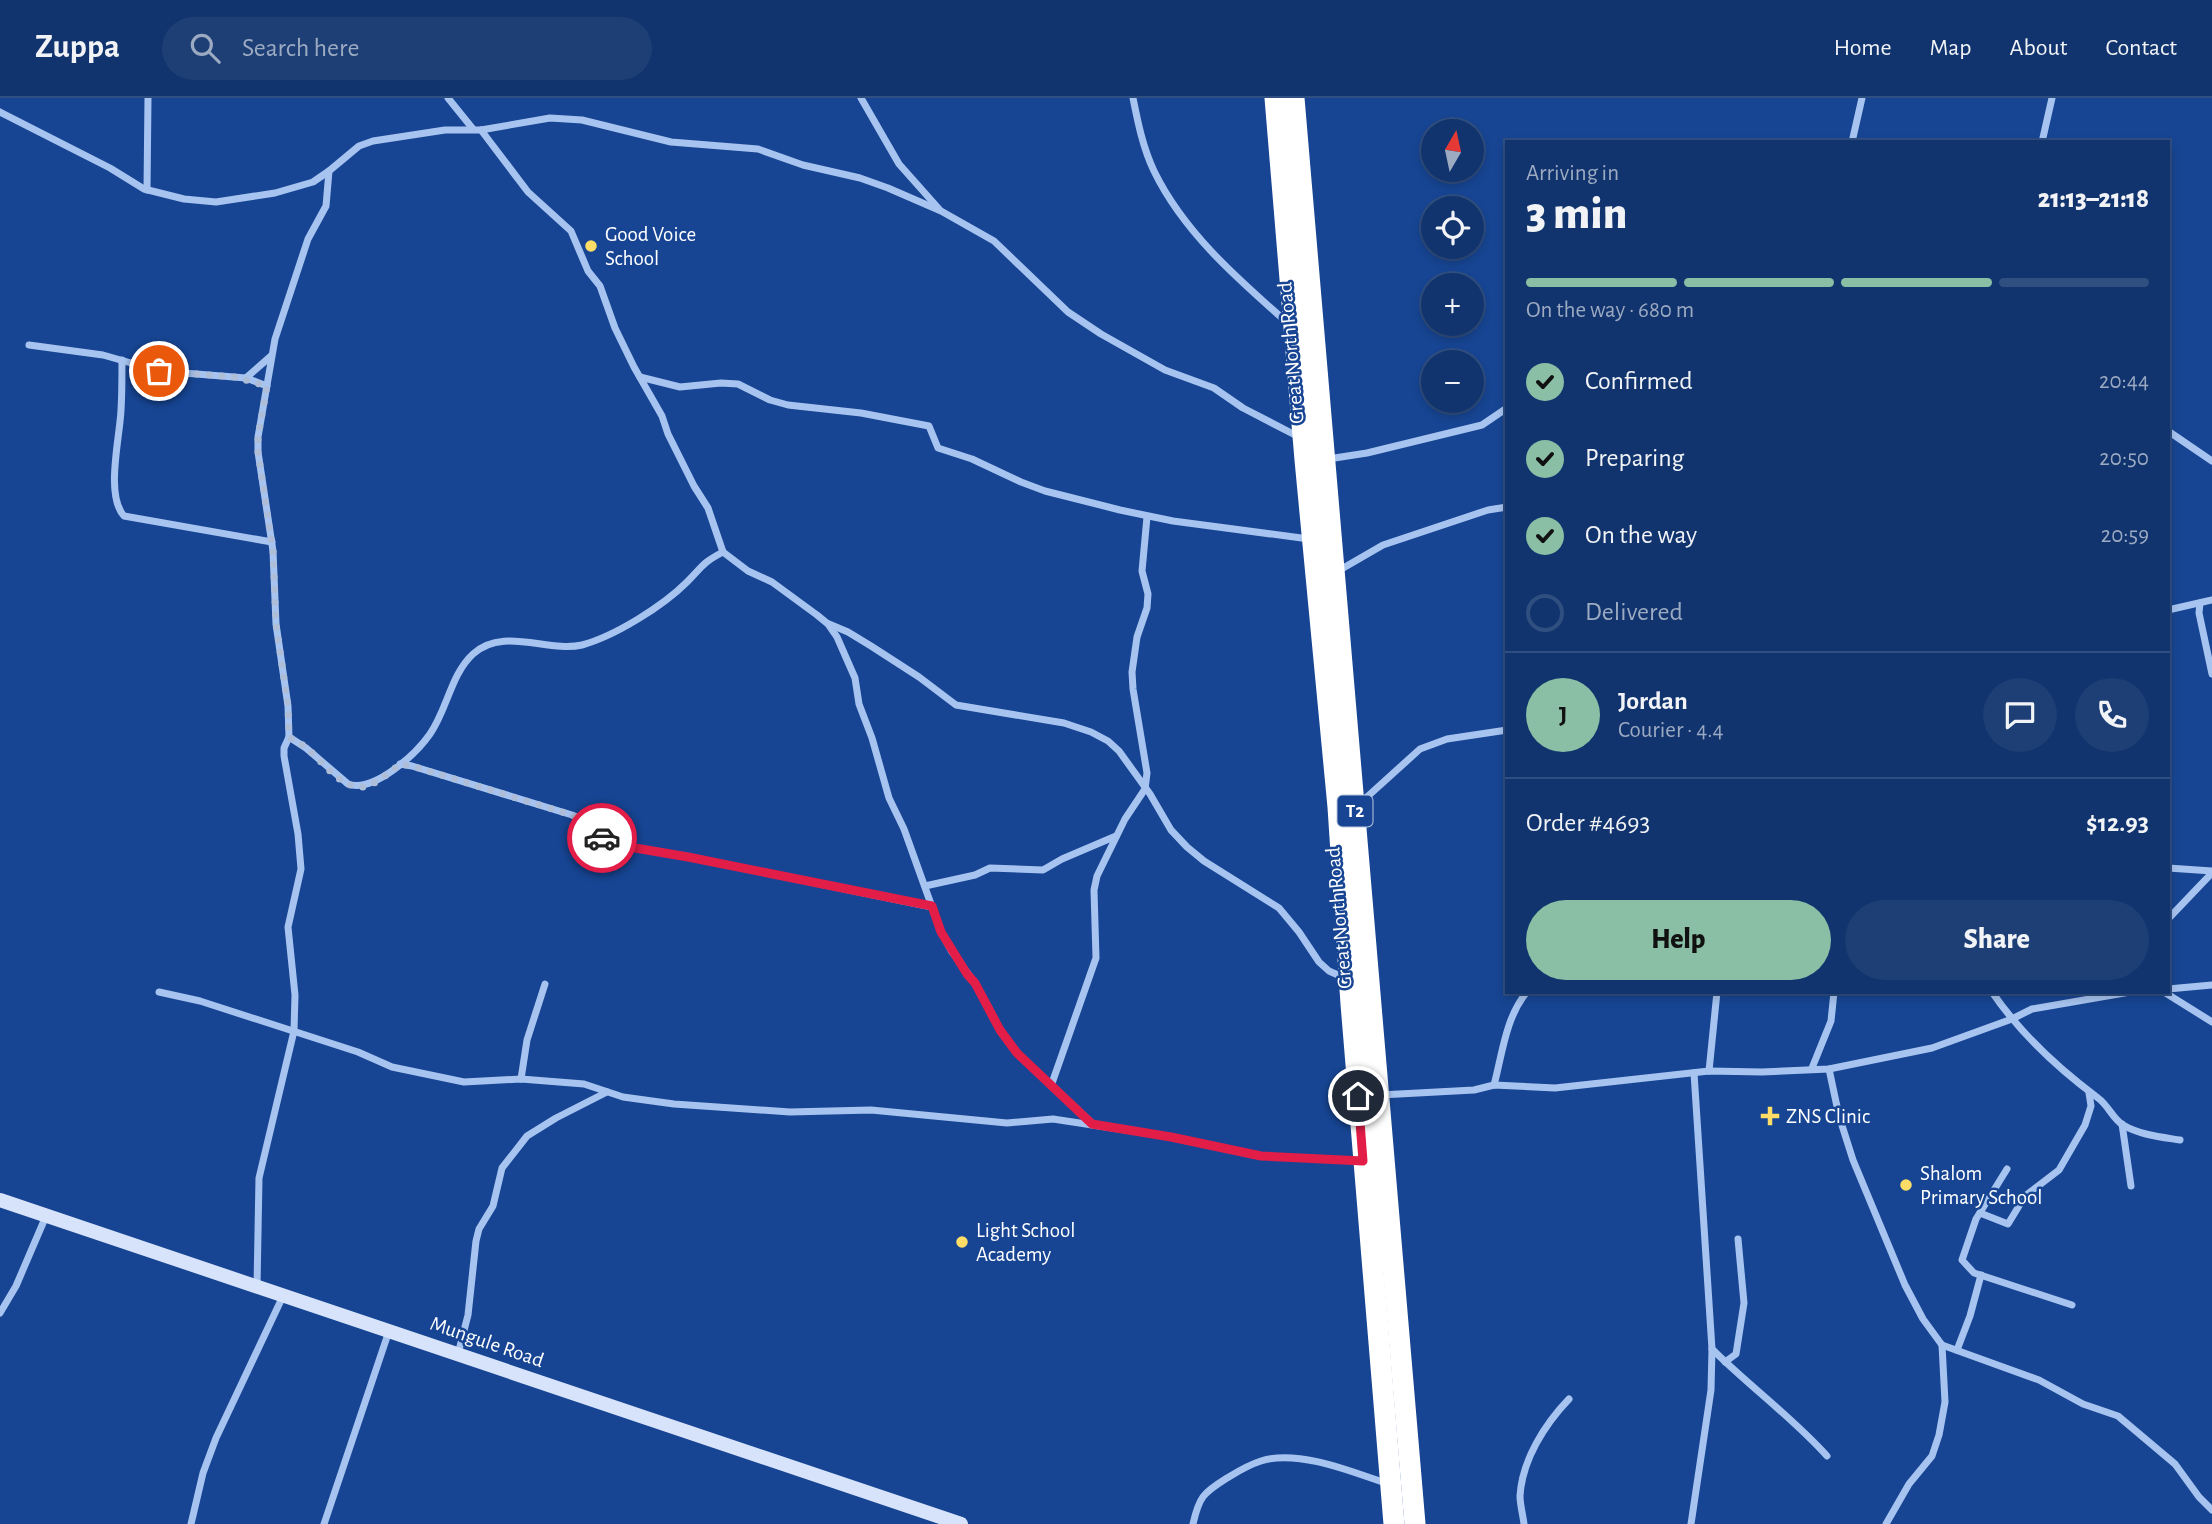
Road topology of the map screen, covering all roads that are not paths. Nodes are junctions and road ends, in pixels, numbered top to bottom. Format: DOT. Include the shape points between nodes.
graph roads {
  1 [pos="148,98"];
  2 [pos="448,98"];
  3 [pos="862,98"];
  4 [pos="1133,98"];
  5 [pos="1275,98"];
  6 [pos="1294,98"];
  7 [pos="2052,98"];
  8 [pos="1861,99"];
  9 [pos="0,112"];
  10 [pos="477,130"];
  11 [pos="1852,140"];
  12 [pos="2042,140"];
  13 [pos="329,171"];
  14 [pos="147,190"];
  15 [pos="941,211"];
  16 [pos="1295,330"];
  17 [pos="29,345"];
  18 [pos="272,355"];
  19 [pos="122,360"];
  20 [pos="640,377"];
  21 [pos="246,378"];
  22 [pos="267,386"];
  23 [pos="1505,409"];
  24 [pos="2170,432"];
  25 [pos="1311,453"];
  26 [pos="2212,461"];
  27 [pos="1505,507"];
  28 [pos="1147,517"];
  29 [pos="1313,540"];
  30 [pos="272,542"];
  31 [pos="723,552"];
  32 [pos="1335,573"];
  33 [pos="2212,600"];
  34 [pos="2200,603"];
  35 [pos="2170,610"];
  36 [pos="828,624"];
  37 [pos="2212,674"];
  38 [pos="1505,730"];
  39 [pos="289,737"];
  40 [pos="400,764"];
  41 [pos="1144,789"];
  42 [pos="1355,808"];
  43 [pos="1117,835"];
  44 [pos="2170,868"];
  45 [pos="2212,872"];
  46 [pos="925,887"];
  47 [pos="932,906"];
  48 [pos="2170,917"];
  49 [pos="1350,980"];
  50 [pos="545,984"];
  51 [pos="2212,985"];
  52 [pos="2170,989"];
  53 [pos="159,992"];
  54 [pos="1525,994"];
  55 [pos="1717,994"];
  56 [pos="1833,994"];
  57 [pos="1993,994"];
  58 [pos="2116,994"];
  59 [pos="2167,994"];
  60 [pos="2012,1019"];
  61 [pos="2212,1022"];
  62 [pos="294,1031"];
  63 [pos="1812,1068"];
  64 [pos="1829,1069"];
  65 [pos="1709,1070"];
  66 [pos="1694,1073"];
  67 [pos="521,1079"];
  68 [pos="1494,1085"];
  69 [pos="1051,1086"];
  70 [pos="607,1092"];
  71 [pos="2089,1093"];
  72 [pos="1369,1096"];
  73 [pos="1092,1124"];
  74 [pos="2122,1124"];
  75 [pos="2180,1140"];
  76 [pos="1363,1161"];
  77 [pos="2007,1169"];
  78 [pos="2131,1186"];
  79 [pos="0,1200"];
  80 [pos="1980,1213"];
  81 [pos="46,1216"];
  82 [pos="1738,1239"];
  83 [pos="1980,1275"];
  84 [pos="257,1288"];
  85 [pos="283,1296"];
  86 [pos="2072,1305"];
  87 [pos="0,1313"];
  88 [pos="389,1331"];
  89 [pos="1942,1345"];
  90 [pos="1712,1349"];
  91 [pos="1957,1350"];
  92 [pos="458,1354"];
  93 [pos="1725,1362"];
  94 [pos="1569,1399"];
  95 [pos="1827,1456"];
  96 [pos="1391,1485"];
  97 [pos="2212,1510"];
  98 [pos="939,1521"];
  99 [pos="191,1524"];
  100 [pos="324,1524"];
  101 [pos="961,1524"];
  102 [pos="1193,1524"];
  103 [pos="1394,1524"];
  104 [pos="1415,1524"];
  105 [pos="1524,1524"];
  106 [pos="1691,1524"];
  107 [pos="1886,1524"];
  1 -- 14 [label="street"];
  2 -- 10 [label="street"];
  3 -- 15 [label="street" via="899,164"];
  4 -- 16 [label="street" via="1154,171 1179,211 1225,265"];
  5 -- 16 [label="highway, Great North Road / T2"];
  6 -- 25 [label="highway, Great North Road / T2"];
  7 -- 12 [label="street"];
  8 -- 11 [label="street"];
  9 -- 14 [label="street"];
  10 -- 13 [label="street" via="373,141 359,146"];
  10 -- 15 [label="street" via="527,120 582,120 671,142 758,149 860,178"];
  10 -- 20 [label="street" via="528,191 571,231"];
  13 -- 14 [label="street" via="313,182 275,193 216,202 184,200"];
  13 -- 18 [label="street" via="326,206 308,239"];
  15 -- 25 [label="street" via="994,241 1068,312 1101,334 1165,370 1214,388"];
  16 -- 25 [label="highway, Great North Road / T2"];
  17 -- 19 [label="street"];
  18 -- 21 [label="street"];
  18 -- 22 [label="street"];
  19 -- 21 [label="street" via="159,371"];
  19 -- 30 [label="street" via="118,510 124,516"];
  20 -- 28 [label="street" via="680,387 738,384 788,405 929,426 934,443 944,451 1045,491"];
  20 -- 31 [label="street" via="708,508"];
  21 -- 22 [label="street"];
  22 -- 30 [label="street" via="258,452"];
  23 -- 25 [label="street" via="1482,425 1367,453"];
  24 -- 26 [label="street"];
  25 -- 29 [label="highway, Great North Road / T2"];
  25 -- 32 [label="highway, Great North Road / T2"];
  27 -- 32 [label="street" via="1383,545"];
  28 -- 29 [label="street"];
  28 -- 41 [label="street" via="1142,571 1147,608 1132,665 1147,773"];
  29 -- 49 [label="highway, Great North Road / T2"];
  30 -- 39 [label="street"];
  31 -- 36 [label="street"];
  31 -- 40 [label="street" via="703,563 654,609 598,638 580,645 515,640 473,653 431,732"];
  32 -- 42 [label="highway, Great North Road / T2"];
  33 -- 34 [label="street"];
  34 -- 35 [label="street"];
  34 -- 37 [label="street"];
  36 -- 41 [label="street" via="871,646 956,705 1064,723 1099,736 1119,751"];
  36 -- 46 [label="street" via="851,668 889,798"];
  38 -- 42 [label="street" via="1447,739 1420,749"];
  39 -- 40 [label="street" via="356,787 374,782"];
  39 -- 62 [label="street" via="284,756 301,869 288,927"];
  40 -- 47 [label="street" via="572,815 587,822 606,843"];
  41 -- 43 [label="street"];
  41 -- 49 [label="street" via="1187,847 1279,908 1319,962"];
  42 -- 72 [label="highway, Great North Road / T2"];
  43 -- 46 [label="street" via="1043,870 990,868"];
  43 -- 69 [label="street" via="1094,890 1096,958"];
  44 -- 45 [label="street"];
  45 -- 48 [label="street"];
  46 -- 47 [label="street"];
  47 -- 69 [label="street" via="941,932 1000,1030"];
  49 -- 72 [label="highway, Great North Road / T2"];
  50 -- 67 [label="street"];
  51 -- 52 [label="street"];
  53 -- 62 [label="street"];
  54 -- 68 [label="street" via="1513,1015"];
  55 -- 65 [label="street"];
  56 -- 63 [label="street" via="1831,1021"];
  57 -- 60 [label="street"];
  58 -- 60 [label="street" via="2032,1009"];
  59 -- 61 [label="street"];
  60 -- 64 [label="street" via="1932,1048"];
  60 -- 71 [label="street"];
  62 -- 67 [label="street" via="392,1067 440,1078 464,1082"];
  62 -- 84 [label="street" via="259,1178"];
  63 -- 64 [label="street"];
  63 -- 65 [label="street"];
  64 -- 89 [label="street" via="1839,1116 1867,1193 1905,1285"];
  65 -- 66 [label="street"];
  66 -- 68 [label="street" via="1555,1088"];
  66 -- 90 [label="street"];
  67 -- 70 [label="street" via="584,1084"];
  68 -- 72 [label="street"];
  69 -- 73 [label="street"];
  70 -- 73 [label="street" via="674,1104 790,1112 872,1110 1007,1123 1053,1119"];
  70 -- 92 [label="street" via="527,1136 502,1168 493,1206 475,1241 468,1315"];
  71 -- 74 [label="street"];
  71 -- 80 [label="street" via="2091,1106 2085,1125 2059,1170 2025,1196 2008,1224"];
  72 -- 76 [label="highway, Great North Road / T2"];
  72 -- 104 [label="highway, Great North Road / T2"];
  73 -- 76 [label="street" via="1261,1156"];
  74 -- 75 [label="street" via="2145,1134"];
  74 -- 78 [label="street"];
  76 -- 96 [label="highway, Great North Road / T2"];
  77 -- 80 [label="street"];
  79 -- 81 [label="street, Mungule Road"];
  80 -- 83 [label="street" via="1962,1260"];
  81 -- 84 [label="street, Mungule Road"];
  81 -- 87 [label="street"];
  82 -- 93 [label="street" via="1744,1303 1736,1354"];
  83 -- 86 [label="street"];
  83 -- 91 [label="street"];
  84 -- 85 [label="street, Mungule Road"];
  85 -- 88 [label="street, Mungule Road"];
  85 -- 99 [label="street" via="216,1438"];
  88 -- 92 [label="street, Mungule Road"];
  88 -- 100 [label="street"];
  89 -- 91 [label="street"];
  89 -- 107 [label="street" via="1945,1402 1939,1435 1932,1456"];
  90 -- 93 [label="street"];
  90 -- 106 [label="street" via="1711,1390"];
  91 -- 97 [label="street" via="2039,1380 2125,1420 2175,1464"];
  92 -- 98 [label="street, Mungule Road"];
  93 -- 95 [label="street"];
  94 -- 105 [label="street" via="1543,1431 1527,1469 1520,1496"];
  96 -- 102 [label="street" via="1307,1460 1262,1460 1208,1490 1199,1500"];
  96 -- 103 [label="highway, Great North Road / T2"];
  98 -- 101 [label="street, Mungule Road"];
}
